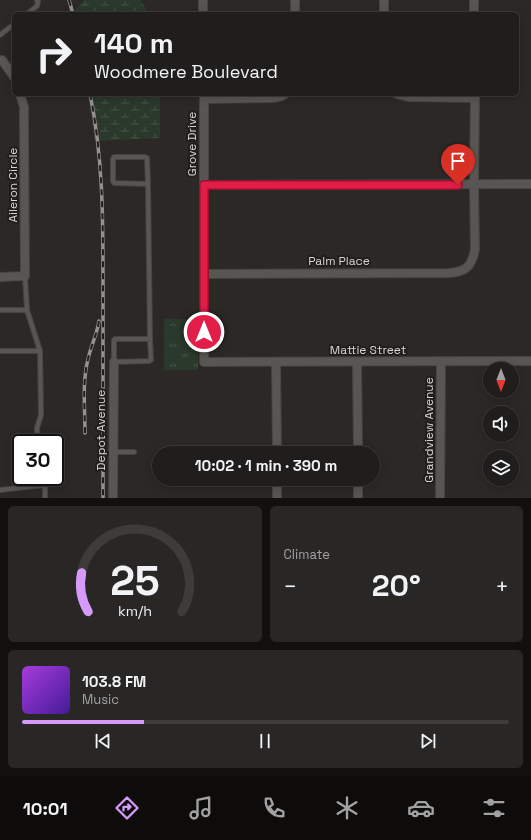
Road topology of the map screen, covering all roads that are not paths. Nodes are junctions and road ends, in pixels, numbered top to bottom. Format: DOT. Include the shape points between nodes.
graph roads {
  1 [pos="37,0"];
  2 [pos="203,0"];
  3 [pos="295,0"];
  4 [pos="384,0"];
  5 [pos="474,0"];
  6 [pos="30,12"];
  7 [pos="203,12"];
  8 [pos="295,12"];
  9 [pos="384,12"];
  10 [pos="474,12"];
  11 [pos="12,26"];
  12 [pos="0,35"];
  13 [pos="1,59"];
  14 [pos="12,74"];
  15 [pos="21,96"];
  16 [pos="282,96"];
  17 [pos="402,96"];
  18 [pos="475,96"];
  19 [pos="204,97"];
  20 [pos="148,184"];
  21 [pos="531,184"];
  22 [pos="204,185"];
  23 [pos="474,185"];
  24 [pos="204,274"];
  25 [pos="0,276"];
  26 [pos="25,276"];
  27 [pos="0,310"];
  28 [pos="27,310"];
  29 [pos="150,339"];
  30 [pos="0,351"];
  31 [pos="40,351"];
  32 [pos="531,361"];
  33 [pos="114,362"];
  34 [pos="204,362"];
  35 [pos="276,362"];
  36 [pos="357,362"];
  37 [pos="441,362"];
  38 [pos="37,434"];
  39 [pos="277,446"];
  40 [pos="358,446"];
  41 [pos="113,452"];
  42 [pos="134,452"];
  43 [pos="36,486"];
  44 [pos="45,486"];
  45 [pos="277,486"];
  46 [pos="358,486"];
  47 [pos="0,490"];
  48 [pos="45,498"];
  49 [pos="113,498"];
  50 [pos="277,498"];
  51 [pos="358,498"];
  52 [pos="440,498"];
  1 -- 6 [label="lane" via="37,6"];
  2 -- 7 [label="street"];
  3 -- 8 [label="street"];
  4 -- 9 [label="street"];
  5 -- 10 [label="street"];
  11 -- 12 [label="lane"];
  13 -- 14 [label="street"];
  15 -- 26 [label="street, Aileron Circle" via="24,107"];
  16 -- 19 [label="street"];
  17 -- 18 [label="street"];
  18 -- 23 [label="street"];
  19 -- 22 [label="street, Grove Drive"];
  20 -- 20 [label="lane" via="147,158 114,157 114,183"];
  20 -- 29 [label="lane"];
  21 -- 23 [label="street"];
  22 -- 23 [label="street"];
  22 -- 24 [label="street, Grove Drive"];
  23 -- 24 [label="street, Palm Place" via="474,258 465,269 457,272"];
  24 -- 34 [label="street, Grove Drive"];
  25 -- 26 [label="street"];
  26 -- 28 [label="lane"];
  27 -- 28 [label="lane"];
  28 -- 31 [label="lane"];
  29 -- 33 [label="lane" via="151,360"];
  29 -- 33 [label="lane" via="115,339"];
  30 -- 31 [label="lane"];
  31 -- 38 [label="lane" via="41,415"];
  32 -- 37 [label="street, Mattie Street"];
  33 -- 41 [label="street, Depot Avenue"];
  34 -- 35 [label="street, Mattie Street"];
  35 -- 36 [label="street, Mattie Street"];
  35 -- 39 [label="street"];
  36 -- 37 [label="street, Mattie Street"];
  36 -- 40 [label="street"];
  37 -- 52 [label="street, Grandview Avenue"];
  41 -- 42 [label="lane"];
  41 -- 49 [label="street, Depot Avenue"];
  43 -- 47 [label="lane"];
  44 -- 48 [label="lane"];
  45 -- 50 [label="street"];
  46 -- 51 [label="street"];
}
